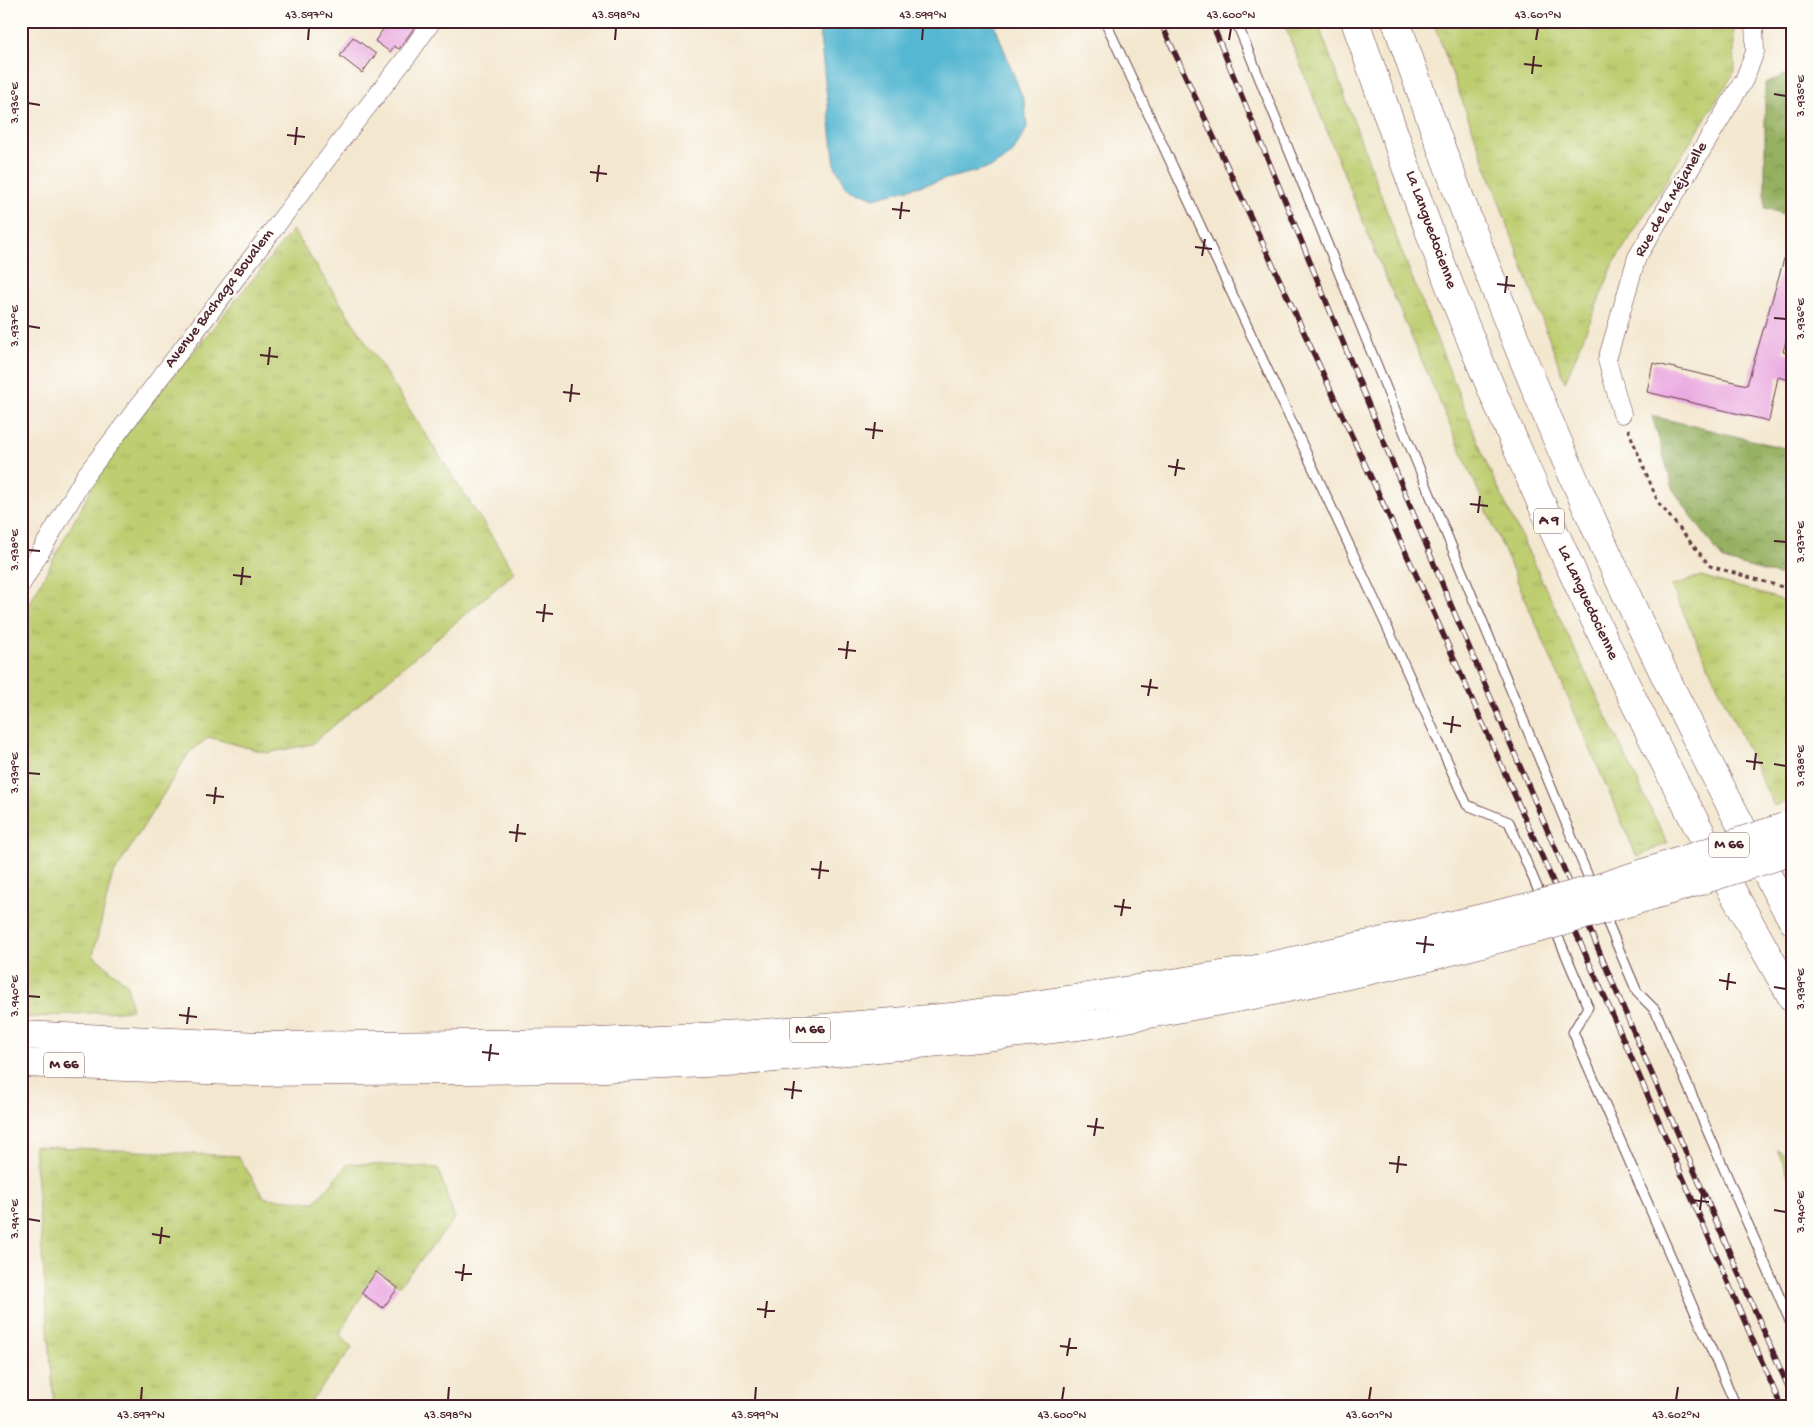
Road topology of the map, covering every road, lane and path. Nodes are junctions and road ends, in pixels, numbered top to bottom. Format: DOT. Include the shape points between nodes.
graph roads {
  1 [pos="432,21"];
  2 [pos="1105,21"];
  3 [pos="1236,21"];
  4 [pos="1355,21"];
  5 [pos="1396,21"];
  6 [pos="1754,21"];
  7 [pos="1622,414"];
  8 [pos="21,585"];
  9 [pos="1793,590"];
  10 [pos="1790,834"];
  11 [pos="1542,916"];
  12 [pos="1793,921"];
  13 [pos="1793,999"];
  14 [pos="21,1035"];
  15 [pos="21,1063"];
  16 [pos="1793,1328"];
  17 [pos="21,1390"];
  18 [pos="23,1406"];
  19 [pos="1736,1406"];
  1 -- 8 [label="street, Avenue Bachaga Boualem" via="410,54 85,476"];
  2 -- 11 [label="lane" via="1467,805 1509,822"];
  3 -- 16 [label="lane" via="1637,992 1655,1010"];
  4 -- 13 [label="highway, La Languedocienne / A 9" via="1462,318 1552,528 1666,766"];
  5 -- 12 [label="highway, A 9" via="1498,300 1591,521 1672,692"];
  6 -- 7 [label="street, Rue de la Méjanelle" via="1755,52 1744,80 1637,257 1607,360"];
  7 -- 9 [label="path" via="1658,502 1710,566"];
  10 -- 11 [label="highway, M 66, bridge" via="1679,874"];
  11 -- 14 [label="highway, M 66" via="1415,934 1252,970 952,1018 741,1035 578,1042 260,1046"];
  11 -- 15 [label="highway, M 66" via="1425,958 1264,993 1094,1024 745,1061 584,1069 267,1072"];
  11 -- 19 [label="lane" via="1588,1007 1573,1032"];
  17 -- 18 [label="path"];
}
